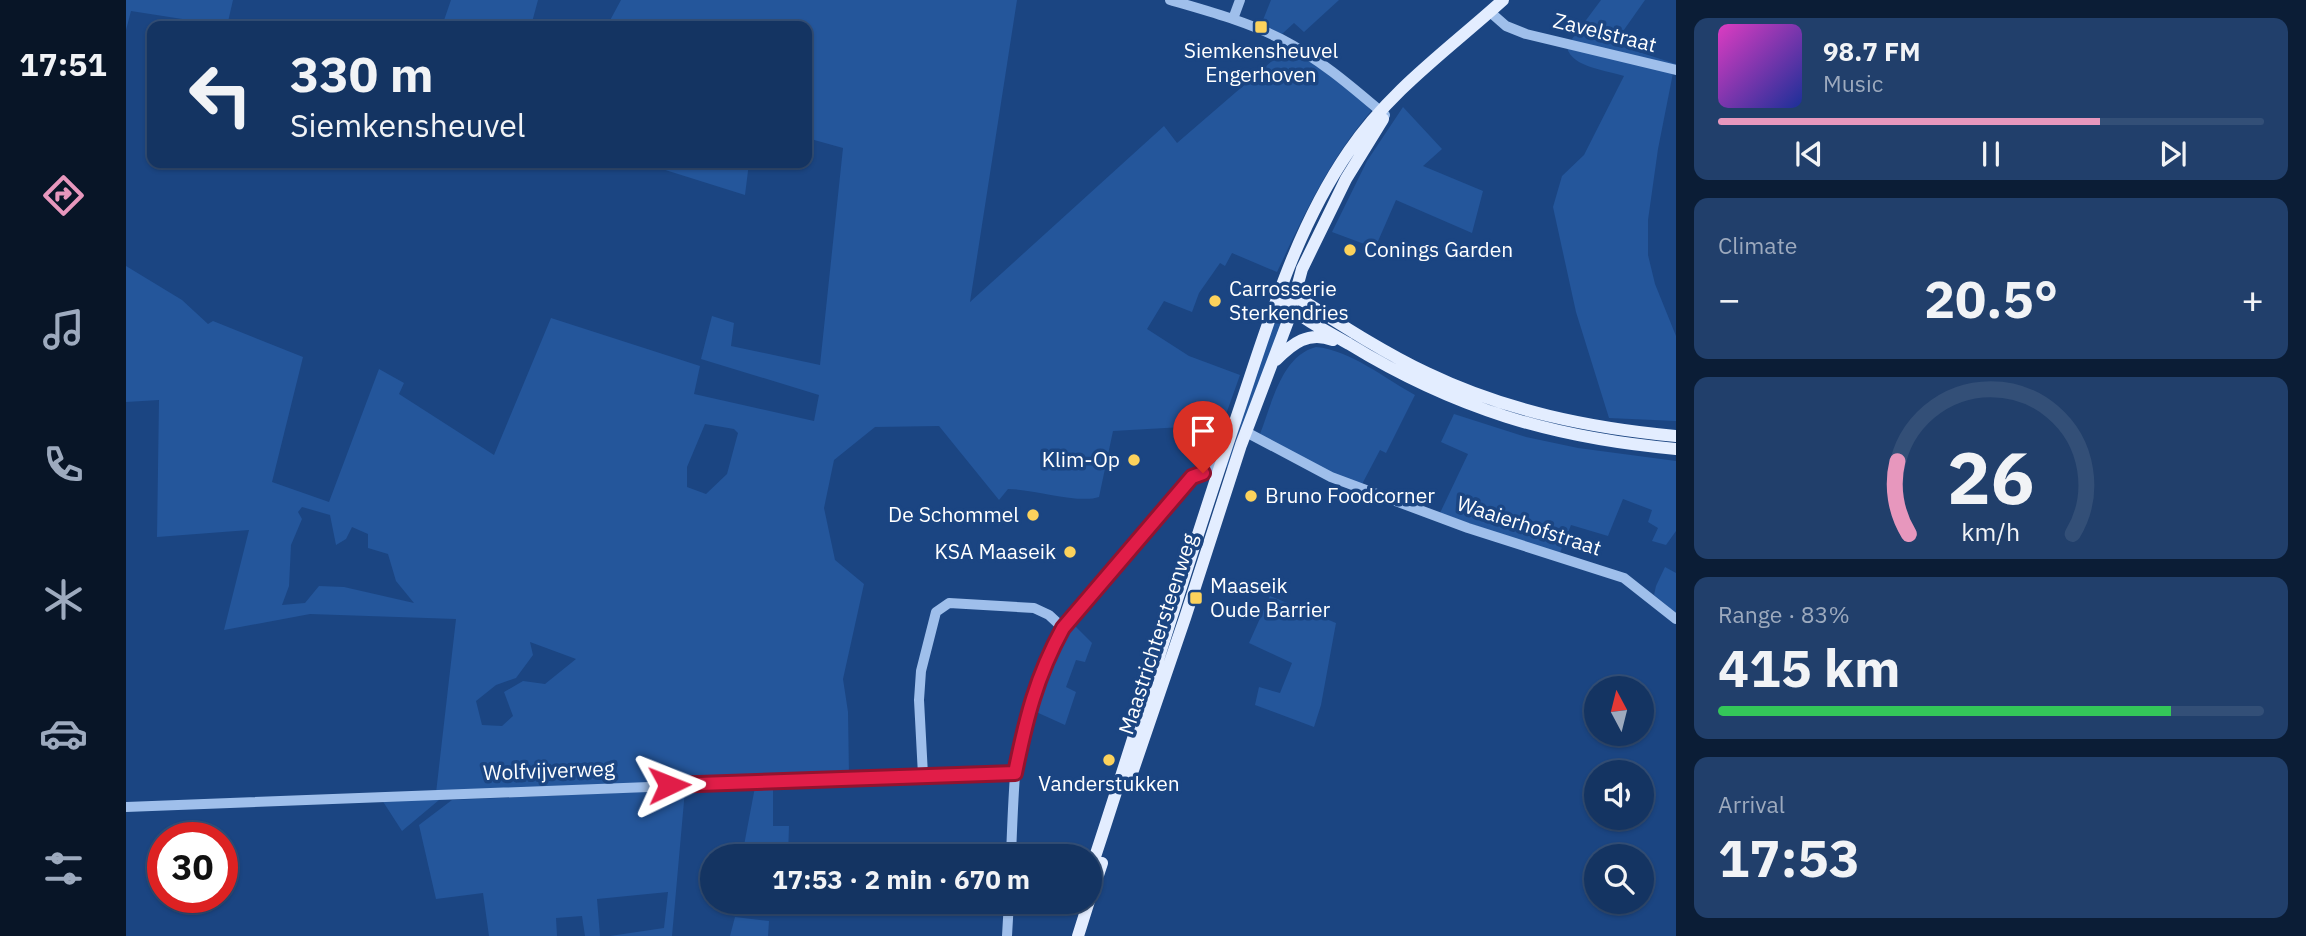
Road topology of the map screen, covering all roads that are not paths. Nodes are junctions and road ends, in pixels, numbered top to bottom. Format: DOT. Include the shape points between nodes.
graph roads {
  1 [pos="1170,0"];
  2 [pos="1240,0"];
  3 [pos="1503,0"];
  4 [pos="1490,12"];
  5 [pos="1233,19"];
  6 [pos="1676,70"];
  7 [pos="1382,113"];
  8 [pos="1354,154"];
  9 [pos="1278,296"];
  10 [pos="1294,303"];
  11 [pos="1376,361"];
  12 [pos="1273,363"];
  13 [pos="1246,432"];
  14 [pos="1676,436"];
  15 [pos="1676,449"];
  16 [pos="1211,479"];
  17 [pos="1174,608"];
  18 [pos="1185,618"];
  19 [pos="1676,619"];
  20 [pos="1063,628"];
  21 [pos="1015,773"];
  22 [pos="923,775"];
  23 [pos="126,807"];
  24 [pos="1012,844"];
  25 [pos="1099,844"];
  26 [pos="1102,864"];
  27 [pos="1008,914"];
  28 [pos="1077,914"];
  29 [pos="1085,914"];
  30 [pos="1007,936"];
  31 [pos="1069,936"];
  32 [pos="1078,936"];
  1 -- 5 [label="street"];
  2 -- 5 [label="street"];
  3 -- 4 [label="main road, Maastrichtersteenweg"];
  4 -- 6 [label="street, Zavelstraat" via="1506,26 1526,34"];
  4 -- 7 [label="main road, Maastrichtersteenweg" via="1401,90"];
  5 -- 7 [label="street" via="1286,42 1339,75"];
  7 -- 8 [label="main road, Maastrichtersteenweg"];
  8 -- 9 [label="main road, Maastrichtersteenweg" via="1321,198"];
  8 -- 10 [label="main road, Maastrichtersteenweg" via="1308,253"];
  9 -- 10 [label="main road"];
  9 -- 16 [label="main road, Maastrichtersteenweg" via="1221,464"];
  10 -- 11 [label="main road"];
  10 -- 12 [label="main road, Maastrichtersteenweg"];
  10 -- 14 [label="main road" via="1418,368 1499,402 1582,423"];
  11 -- 12 [label="main road" via="1333,340 1313,336 1298,341"];
  11 -- 15 [label="main road" via="1495,415 1584,437"];
  12 -- 13 [label="main road, Maastrichtersteenweg"];
  13 -- 18 [label="main road, Maastrichtersteenweg"];
  13 -- 19 [label="street, Waaierhofstraat" via="1331,477 1468,528 1613,573"];
  16 -- 17 [label="main road, Maastrichtersteenweg"];
  16 -- 20 [label="street" via="1192,477"];
  17 -- 18 [label="main road" via="1176,617"];
  17 -- 25 [label="main road, Maastrichtersteenweg"];
  18 -- 26 [label="main road, Maastrichtersteenweg"];
  20 -- 21 [label="street" via="1030,705"];
  20 -- 22 [label="street" via="1034,608 949,603 936,611 919,699"];
  21 -- 22 [label="street, Wolfvijverweg"];
  21 -- 24 [label="street"];
  22 -- 23 [label="street, Wolfvijverweg"];
  27 -- 30 [label="street"];
  28 -- 31 [label="main road"];
  29 -- 32 [label="main road, Maastrichtersteenweg"];
}
